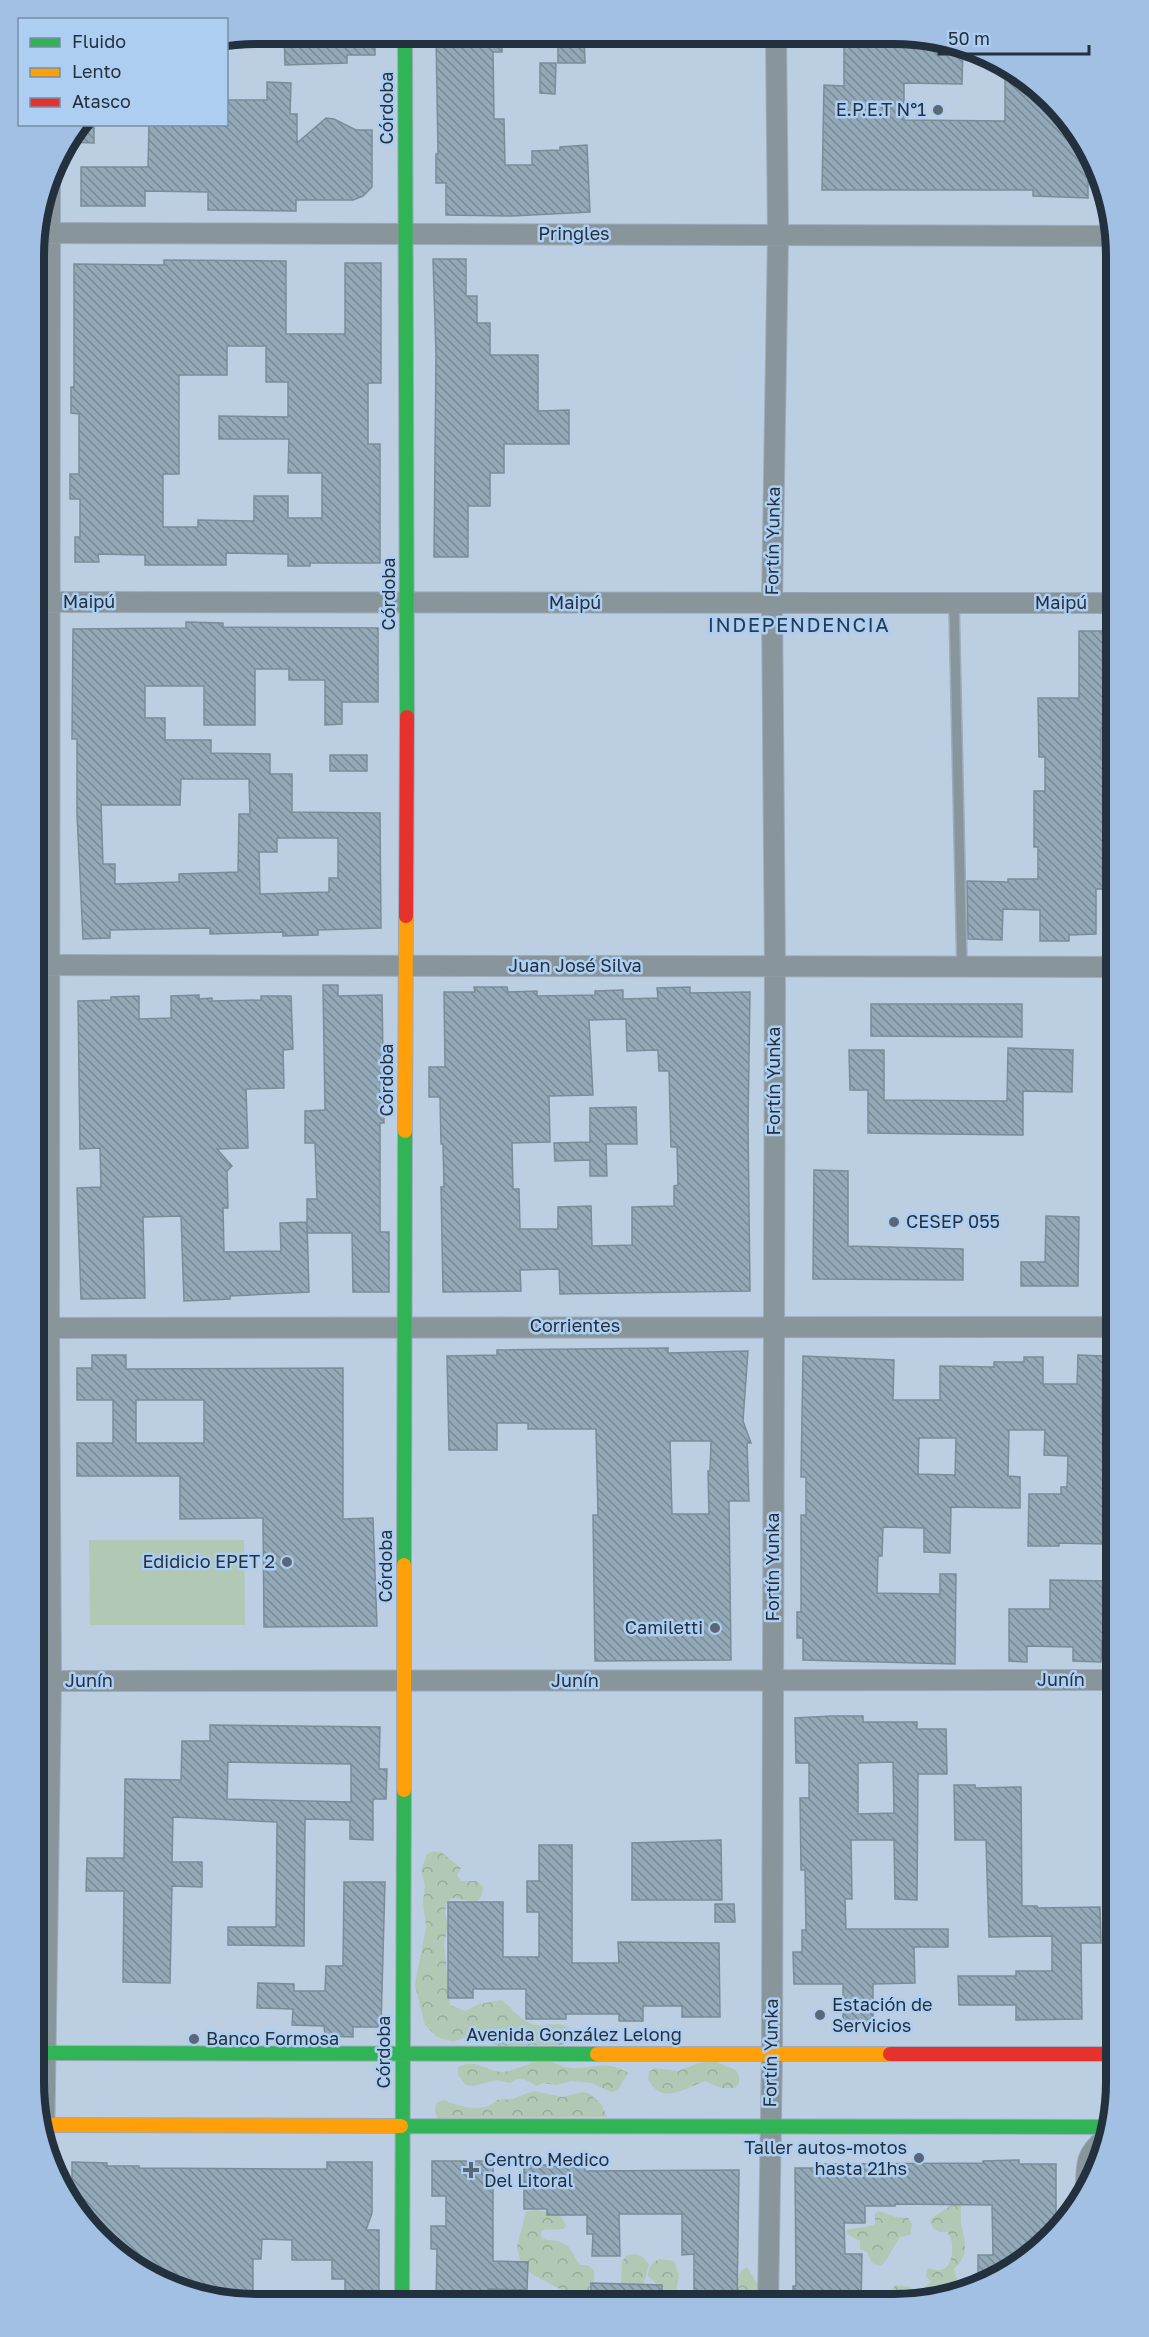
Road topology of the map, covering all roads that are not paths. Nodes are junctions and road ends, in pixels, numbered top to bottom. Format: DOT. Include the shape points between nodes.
graph roads {
  1 [pos="405,44"];
  2 [pos="776,44"];
  3 [pos="45,233"];
  4 [pos="405,234"];
  5 [pos="778,235"];
  6 [pos="1105,236"];
  7 [pos="44,602"];
  8 [pos="407,603"];
  9 [pos="772,603"];
  10 [pos="954,603"];
  11 [pos="1106,603"];
  12 [pos="44,965"];
  13 [pos="406,966"];
  14 [pos="775,966"];
  15 [pos="962,967"];
  16 [pos="1106,967"];
  17 [pos="773,1326"];
  18 [pos="403,1327"];
  19 [pos="1106,1327"];
  20 [pos="44,1328"];
  21 [pos="773,1680"];
  22 [pos="1106,1680"];
  23 [pos="44,1681"];
  24 [pos="405,1682"];
  25 [pos="44,2053"];
  26 [pos="402,2053"];
  27 [pos="772,2054"];
  28 [pos="1106,2054"];
  29 [pos="48,2125"];
  30 [pos="402,2126"];
  31 [pos="770,2126"];
  32 [pos="1100,2127"];
  33 [pos="1095,2147"];
  34 [pos="1087,2167"];
  35 [pos="402,2294"];
  36 [pos="768,2294"];
  1 -- 4 [label="street, Córdoba"];
  2 -- 5 [label="street, Fortín Yunka"];
  3 -- 4 [label="street, Pringles"];
  4 -- 5 [label="street, Pringles"];
  4 -- 8 [label="street, Córdoba"];
  5 -- 6 [label="street, Pringles"];
  5 -- 9 [label="street, Fortín Yunka"];
  7 -- 8 [label="street, Maipú"];
  8 -- 9 [label="street, Maipú"];
  8 -- 13 [label="street, Córdoba"];
  9 -- 10 [label="street, Maipú"];
  9 -- 14 [label="street, Fortín Yunka"];
  10 -- 11 [label="street, Maipú"];
  10 -- 15 [label="lane"];
  12 -- 13 [label="street, Juan José Silva"];
  13 -- 14 [label="street, Juan José Silva"];
  13 -- 18 [label="street, Córdoba"];
  14 -- 15 [label="street, Juan José Silva"];
  14 -- 17 [label="street, Fortín Yunka"];
  15 -- 16 [label="street, Juan José Silva"];
  17 -- 18 [label="street, Corrientes"];
  17 -- 19 [label="street, Corrientes"];
  17 -- 21 [label="street, Fortín Yunka"];
  18 -- 20 [label="street, Corrientes"];
  18 -- 24 [label="street, Córdoba"];
  21 -- 22 [label="street, Junín"];
  21 -- 24 [label="street, Junín"];
  21 -- 27 [label="street, Fortín Yunka"];
  23 -- 24 [label="street, Junín"];
  24 -- 26 [label="street, Córdoba"];
  25 -- 26 [label="street, Avenida González Lelong"];
  26 -- 27 [label="street, Avenida González Lelong"];
  26 -- 30 [label="street, Córdoba"];
  27 -- 28 [label="street, Avenida González Lelong"];
  27 -- 31 [label="street, Fortín Yunka"];
  29 -- 30 [label="street"];
  30 -- 31 [label="street"];
  30 -- 35 [label="street, Córdoba"];
  31 -- 32 [label="street"];
  31 -- 36 [label="street, Fortín Yunka"];
  33 -- 34 [label="street"];
}
